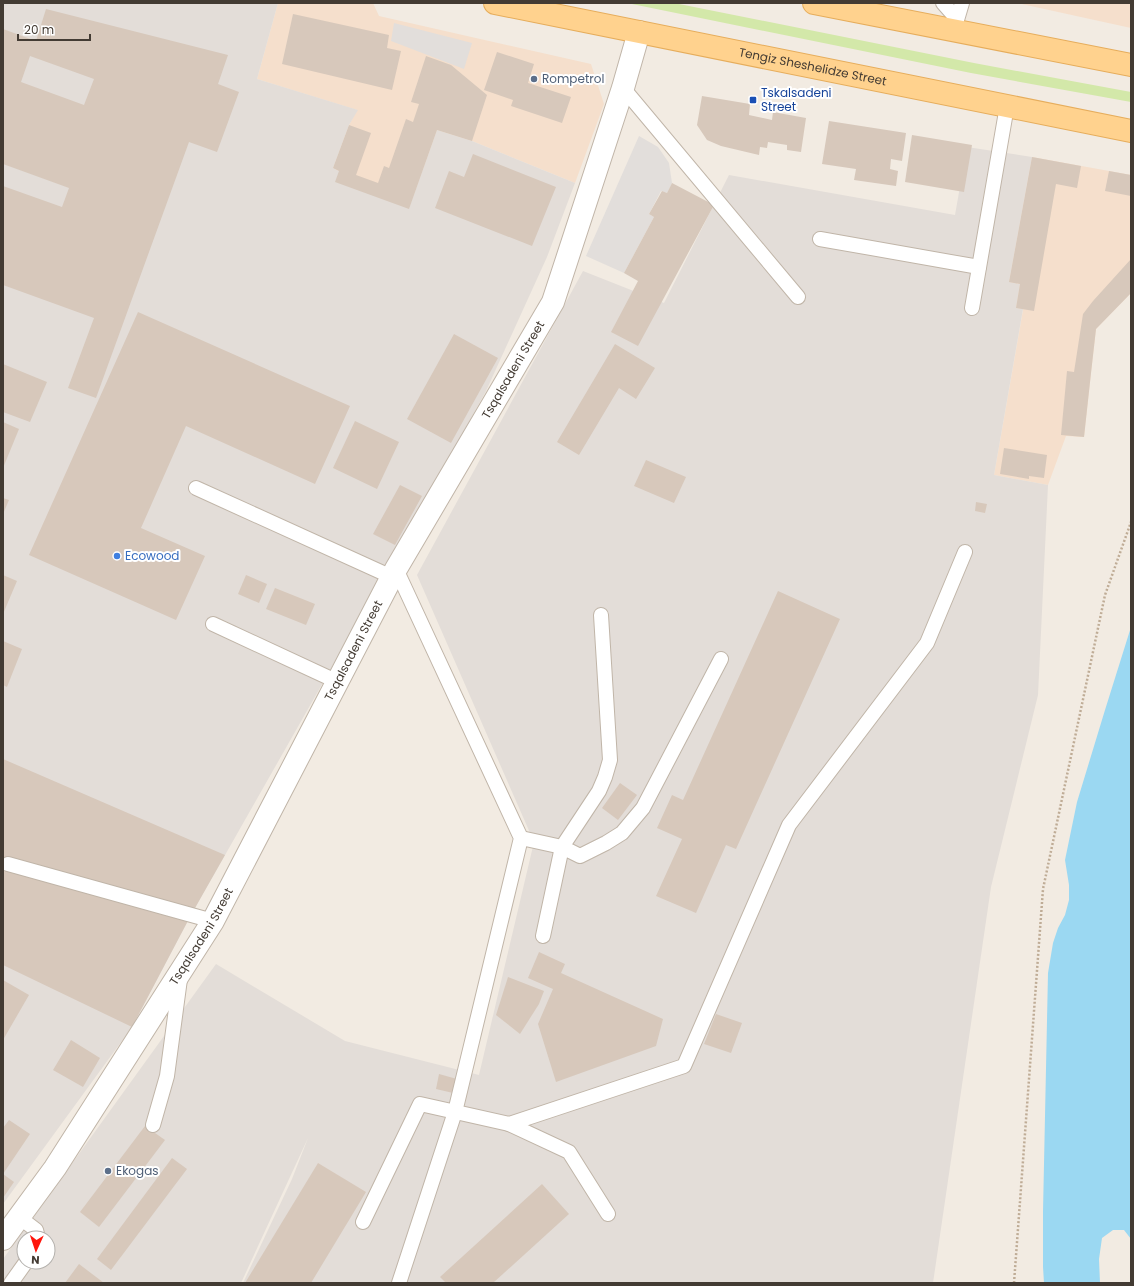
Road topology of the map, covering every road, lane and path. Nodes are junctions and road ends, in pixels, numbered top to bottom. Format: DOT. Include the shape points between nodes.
graph roads {
  1 [pos="495,3"];
  2 [pos="814,3"];
  3 [pos="943,3"];
  4 [pos="962,3"];
  5 [pos="955,25"];
  6 [pos="639,32"];
  7 [pos="1131,65"];
  8 [pos="623,88"];
  9 [pos="1008,106"];
  10 [pos="1131,131"];
  11 [pos="820,239"];
  12 [pos="979,267"];
  13 [pos="798,297"];
  14 [pos="972,308"];
  15 [pos="196,488"];
  16 [pos="1131,522"];
  17 [pos="965,552"];
  18 [pos="394,573"];
  19 [pos="601,615"];
  20 [pos="213,624"];
  21 [pos="721,658"];
  22 [pos="338,682"];
  23 [pos="521,838"];
  24 [pos="562,847"];
  25 [pos="8,864"];
  26 [pos="214,921"];
  27 [pos="543,936"];
  28 [pos="181,972"];
  29 [pos="455,1112"];
  30 [pos="509,1124"];
  31 [pos="153,1125"];
  32 [pos="608,1214"];
  33 [pos="19,1217"];
  34 [pos="363,1222"];
  35 [pos="36,1230"];
  36 [pos="3,1239"];
  37 [pos="20,1270"];
  38 [pos="11,1283"];
  39 [pos="399,1283"];
  40 [pos="1014,1283"];
  1 -- 6 [label="main road, Tengiz Sheshelidze Street"];
  2 -- 5 [label="main road"];
  3 -- 5 [label="lane"];
  4 -- 5 [label="lane"];
  5 -- 7 [label="main road"];
  6 -- 8 [label="street, Tsqalsadeni Street"];
  6 -- 9 [label="main road, Tengiz Sheshelidze Street"];
  8 -- 13 [label="lane"];
  8 -- 18 [label="street, Tsqalsadeni Street" via="553,302"];
  9 -- 10 [label="main road, Tengiz Sheshelidze Street"];
  9 -- 12 [label="lane"];
  11 -- 12 [label="lane"];
  12 -- 14 [label="lane"];
  15 -- 18 [label="lane"];
  16 -- 40 [label="path" via="1105,595 1043,889"];
  17 -- 30 [label="lane" via="927,644 789,825 684,1066"];
  18 -- 22 [label="street, Tsqalsadeni Street"];
  18 -- 23 [label="lane"];
  19 -- 24 [label="lane" via="610,760 599,791"];
  20 -- 22 [label="lane"];
  21 -- 24 [label="lane" via="643,808 622,833 580,856"];
  22 -- 26 [label="street, Tsqalsadeni Street"];
  23 -- 24 [label="lane"];
  23 -- 29 [label="lane"];
  24 -- 27 [label="lane"];
  25 -- 26 [label="lane"];
  26 -- 28 [label="street, Tsqalsadeni Street"];
  28 -- 31 [label="lane" via="167,1076"];
  28 -- 33 [label="street, Tsqalsadeni Street" via="55,1168"];
  29 -- 30 [label="lane"];
  29 -- 34 [label="lane" via="420,1104"];
  29 -- 39 [label="lane"];
  30 -- 32 [label="lane" via="569,1152"];
  33 -- 35 [label="lane"];
  33 -- 36 [label="street, Tsqalsadeni Street"];
  37 -- 38 [label="lane"];
}
